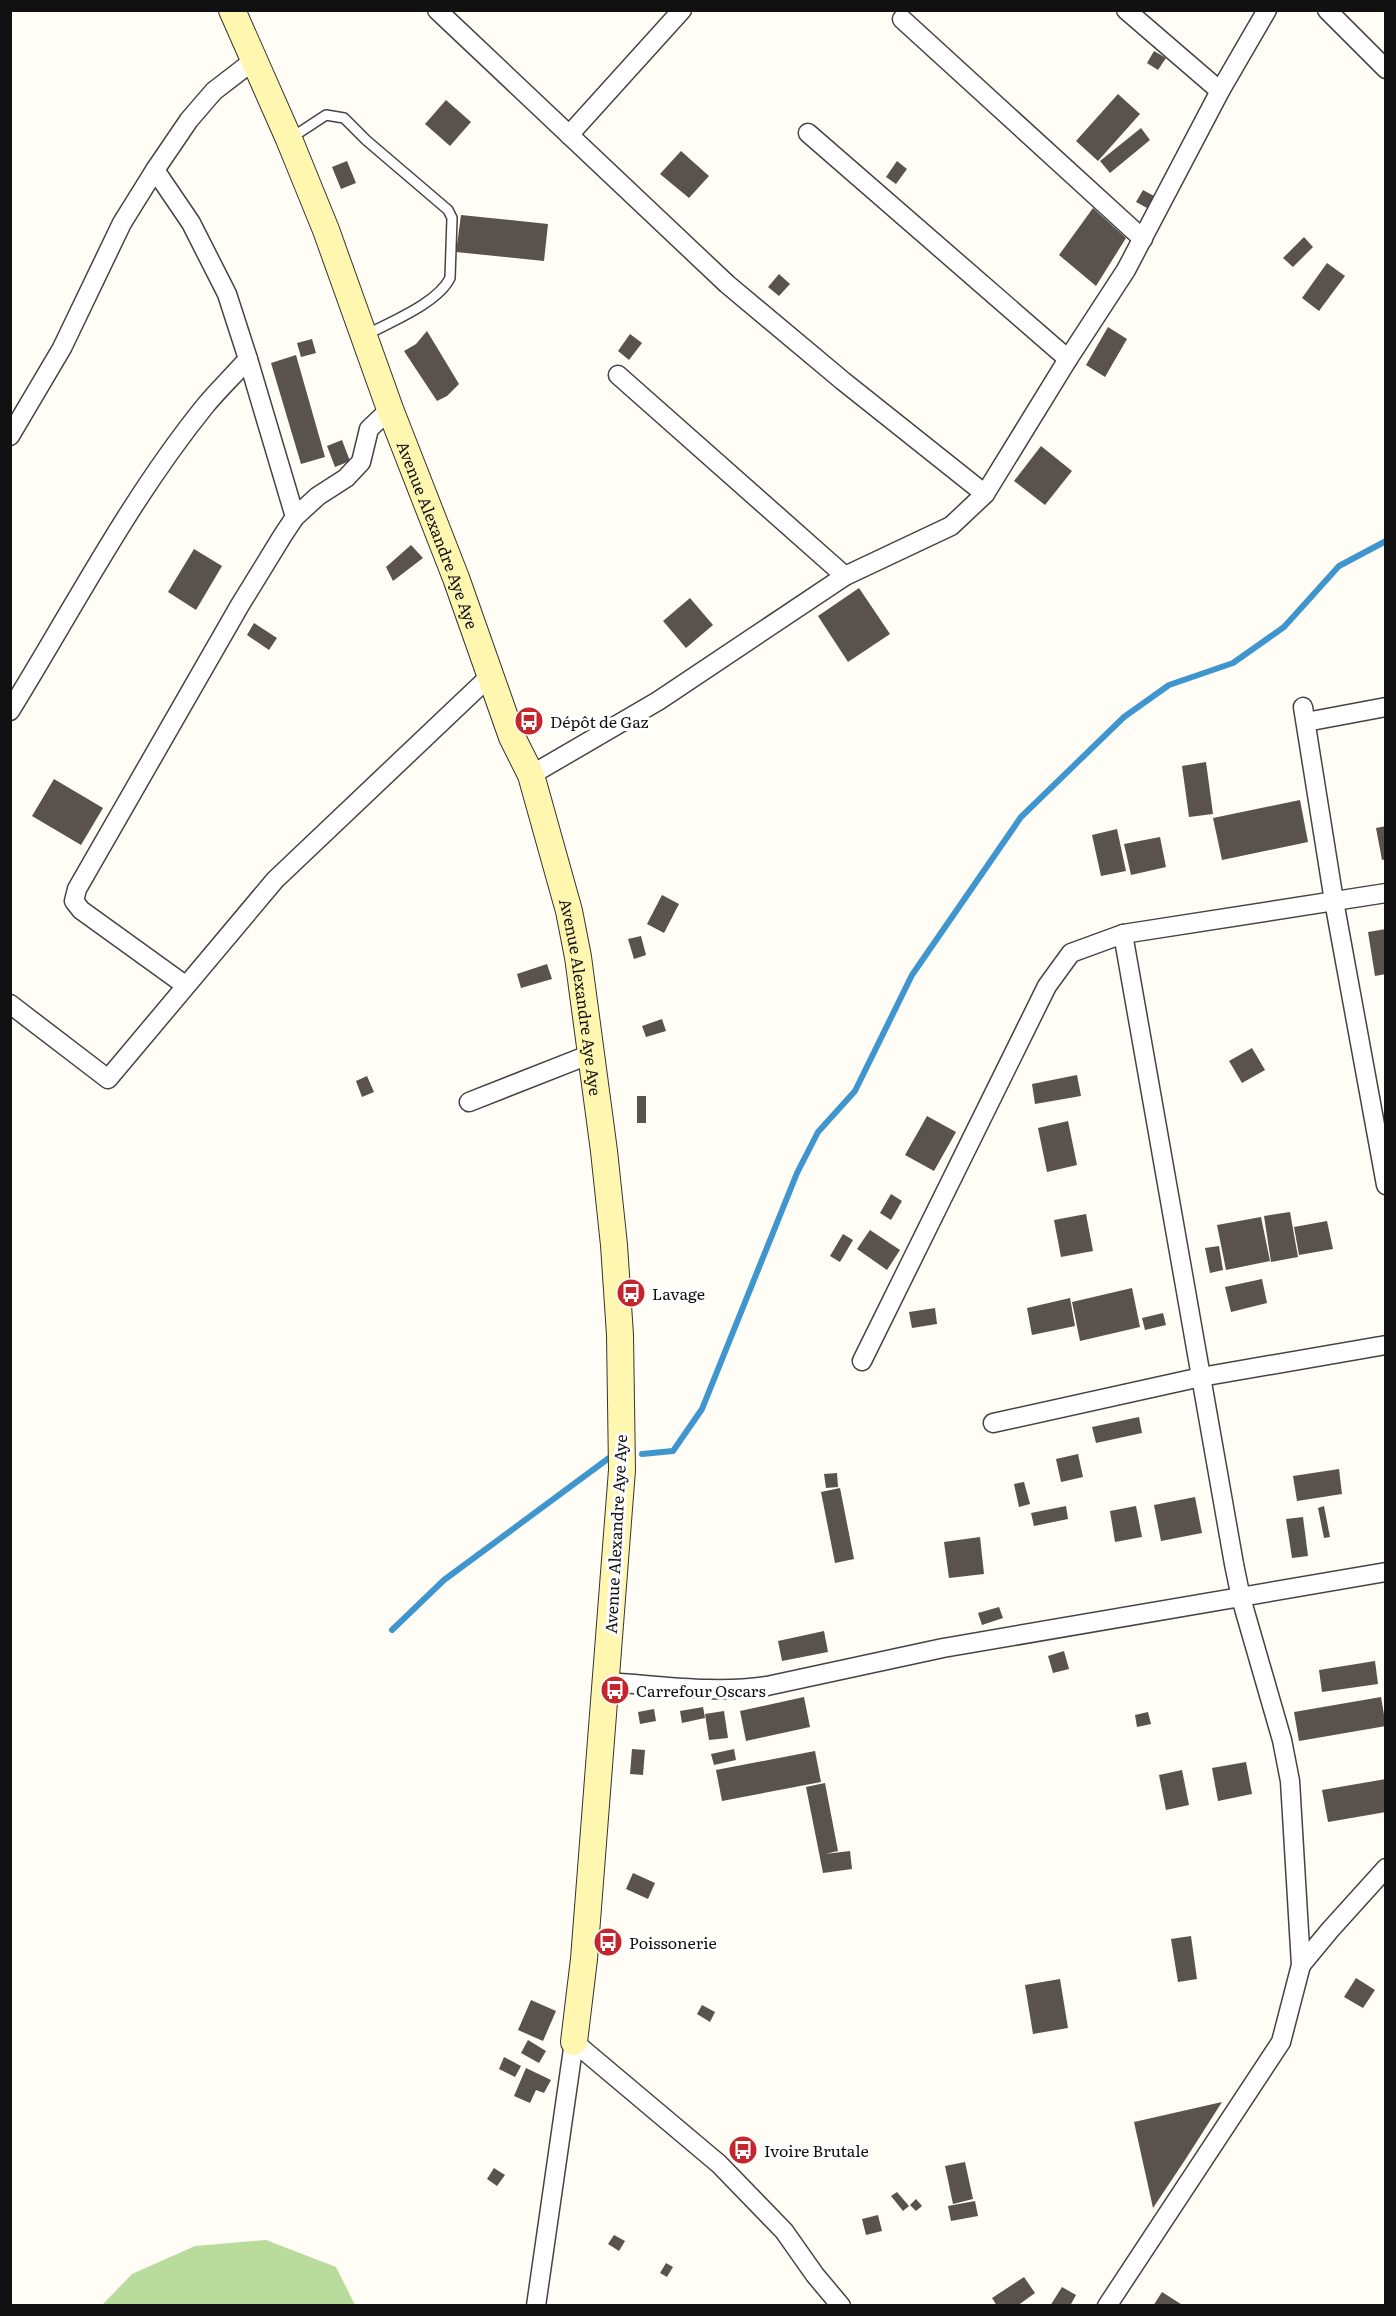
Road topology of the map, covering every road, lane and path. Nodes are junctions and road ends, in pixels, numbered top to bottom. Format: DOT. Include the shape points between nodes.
graph roads {
  1 [pos="232,10"];
  2 [pos="437,10"];
  3 [pos="682,10"];
  4 [pos="1126,10"];
  5 [pos="1267,10"];
  6 [pos="1327,10"];
  7 [pos="902,19"];
  8 [pos="253,61"];
  9 [pos="1386,69"];
  10 [pos="1220,91"];
  11 [pos="808,133"];
  12 [pos="569,135"];
  13 [pos="289,139"];
  14 [pos="155,170"];
  15 [pos="1143,239"];
  16 [pos="364,336"];
  17 [pos="1068,358"];
  18 [pos="248,359"];
  19 [pos="618,375"];
  20 [pos="390,409"];
  21 [pos="10,436"];
  22 [pos="985,494"];
  23 [pos="295,518"];
  24 [pos="845,576"];
  25 [pos="490,675"];
  26 [pos="1386,707"];
  27 [pos="10,711"];
  28 [pos="531,775"];
  29 [pos="1386,893"];
  30 [pos="1334,901"];
  31 [pos="1123,934"];
  32 [pos="185,986"];
  33 [pos="10,1004"];
  34 [pos="591,1054"];
  35 [pos="469,1102"];
  36 [pos="1386,1185"];
  37 [pos="1386,1346"];
  38 [pos="862,1360"];
  39 [pos="1201,1377"];
  40 [pos="993,1423"];
  41 [pos="1386,1572"];
  42 [pos="1241,1598"];
  43 [pos="606,1682"];
  44 [pos="1386,1868"];
  45 [pos="1301,1965"];
  46 [pos="574,2042"];
  47 [pos="536,2306"];
  48 [pos="841,2306"];
  49 [pos="1107,2306"];
  1 -- 8 [label="street, Avenue Alexandre Aye Aye"];
  2 -- 12 [label="street"];
  3 -- 12 [label="street"];
  4 -- 10 [label="street"];
  5 -- 10 [label="street"];
  6 -- 9 [label="street"];
  7 -- 15 [label="street"];
  8 -- 13 [label="street, Avenue Alexandre Aye Aye"];
  8 -- 14 [label="street" via="214,91"];
  10 -- 15 [label="street"];
  11 -- 17 [label="street"];
  12 -- 22 [label="street" via="727,284"];
  13 -- 16 [label="street, Avenue Alexandre Aye Aye"];
  13 -- 16 [label="lane" via="326,115 344,118 448,210 452,218 450,278 446,286 431,299"];
  14 -- 18 [label="street" via="191,223 227,294"];
  14 -- 21 [label="street" via="122,223 62,348"];
  15 -- 17 [label="street"];
  16 -- 20 [label="street, Avenue Alexandre Aye Aye"];
  17 -- 22 [label="street"];
  18 -- 23 [label="street"];
  18 -- 27 [label="street" via="205,406 164,461"];
  19 -- 24 [label="street"];
  20 -- 23 [label="street" via="369,429 361,462"];
  20 -- 25 [label="street, Avenue Alexandre Aye Aye"];
  22 -- 24 [label="street" via="951,526"];
  23 -- 32 [label="street" via="240,605 77,889 74,901"];
  24 -- 28 [label="street" via="658,701"];
  25 -- 28 [label="street, Avenue Alexandre Aye Aye" via="512,737"];
  25 -- 32 [label="street" via="275,880"];
  26 -- 30 [label="street" via="1304,714"];
  28 -- 34 [label="street, Avenue Alexandre Aye Aye" via="569,911"];
  29 -- 30 [label="street"];
  30 -- 31 [label="street"];
  30 -- 36 [label="street"];
  31 -- 38 [label="street" via="1071,953 1047,986"];
  31 -- 39 [label="street"];
  32 -- 33 [label="street" via="108,1079"];
  34 -- 35 [label="street"];
  34 -- 43 [label="street, Avenue Alexandre Aye Aye" via="604,1150 620,1335 622,1470"];
  37 -- 39 [label="street"];
  39 -- 40 [label="street"];
  39 -- 42 [label="street"];
  41 -- 42 [label="street"];
  42 -- 43 [label="street" via="944,1648 751,1689"];
  42 -- 45 [label="street" via="1290,1780"];
  43 -- 46 [label="street, Avenue Alexandre Aye Aye"];
  44 -- 45 [label="street"];
  45 -- 49 [label="street" via="1281,2042"];
  46 -- 47 [label="street"];
  46 -- 48 [label="street" via="718,2164 784,2231"];
}
